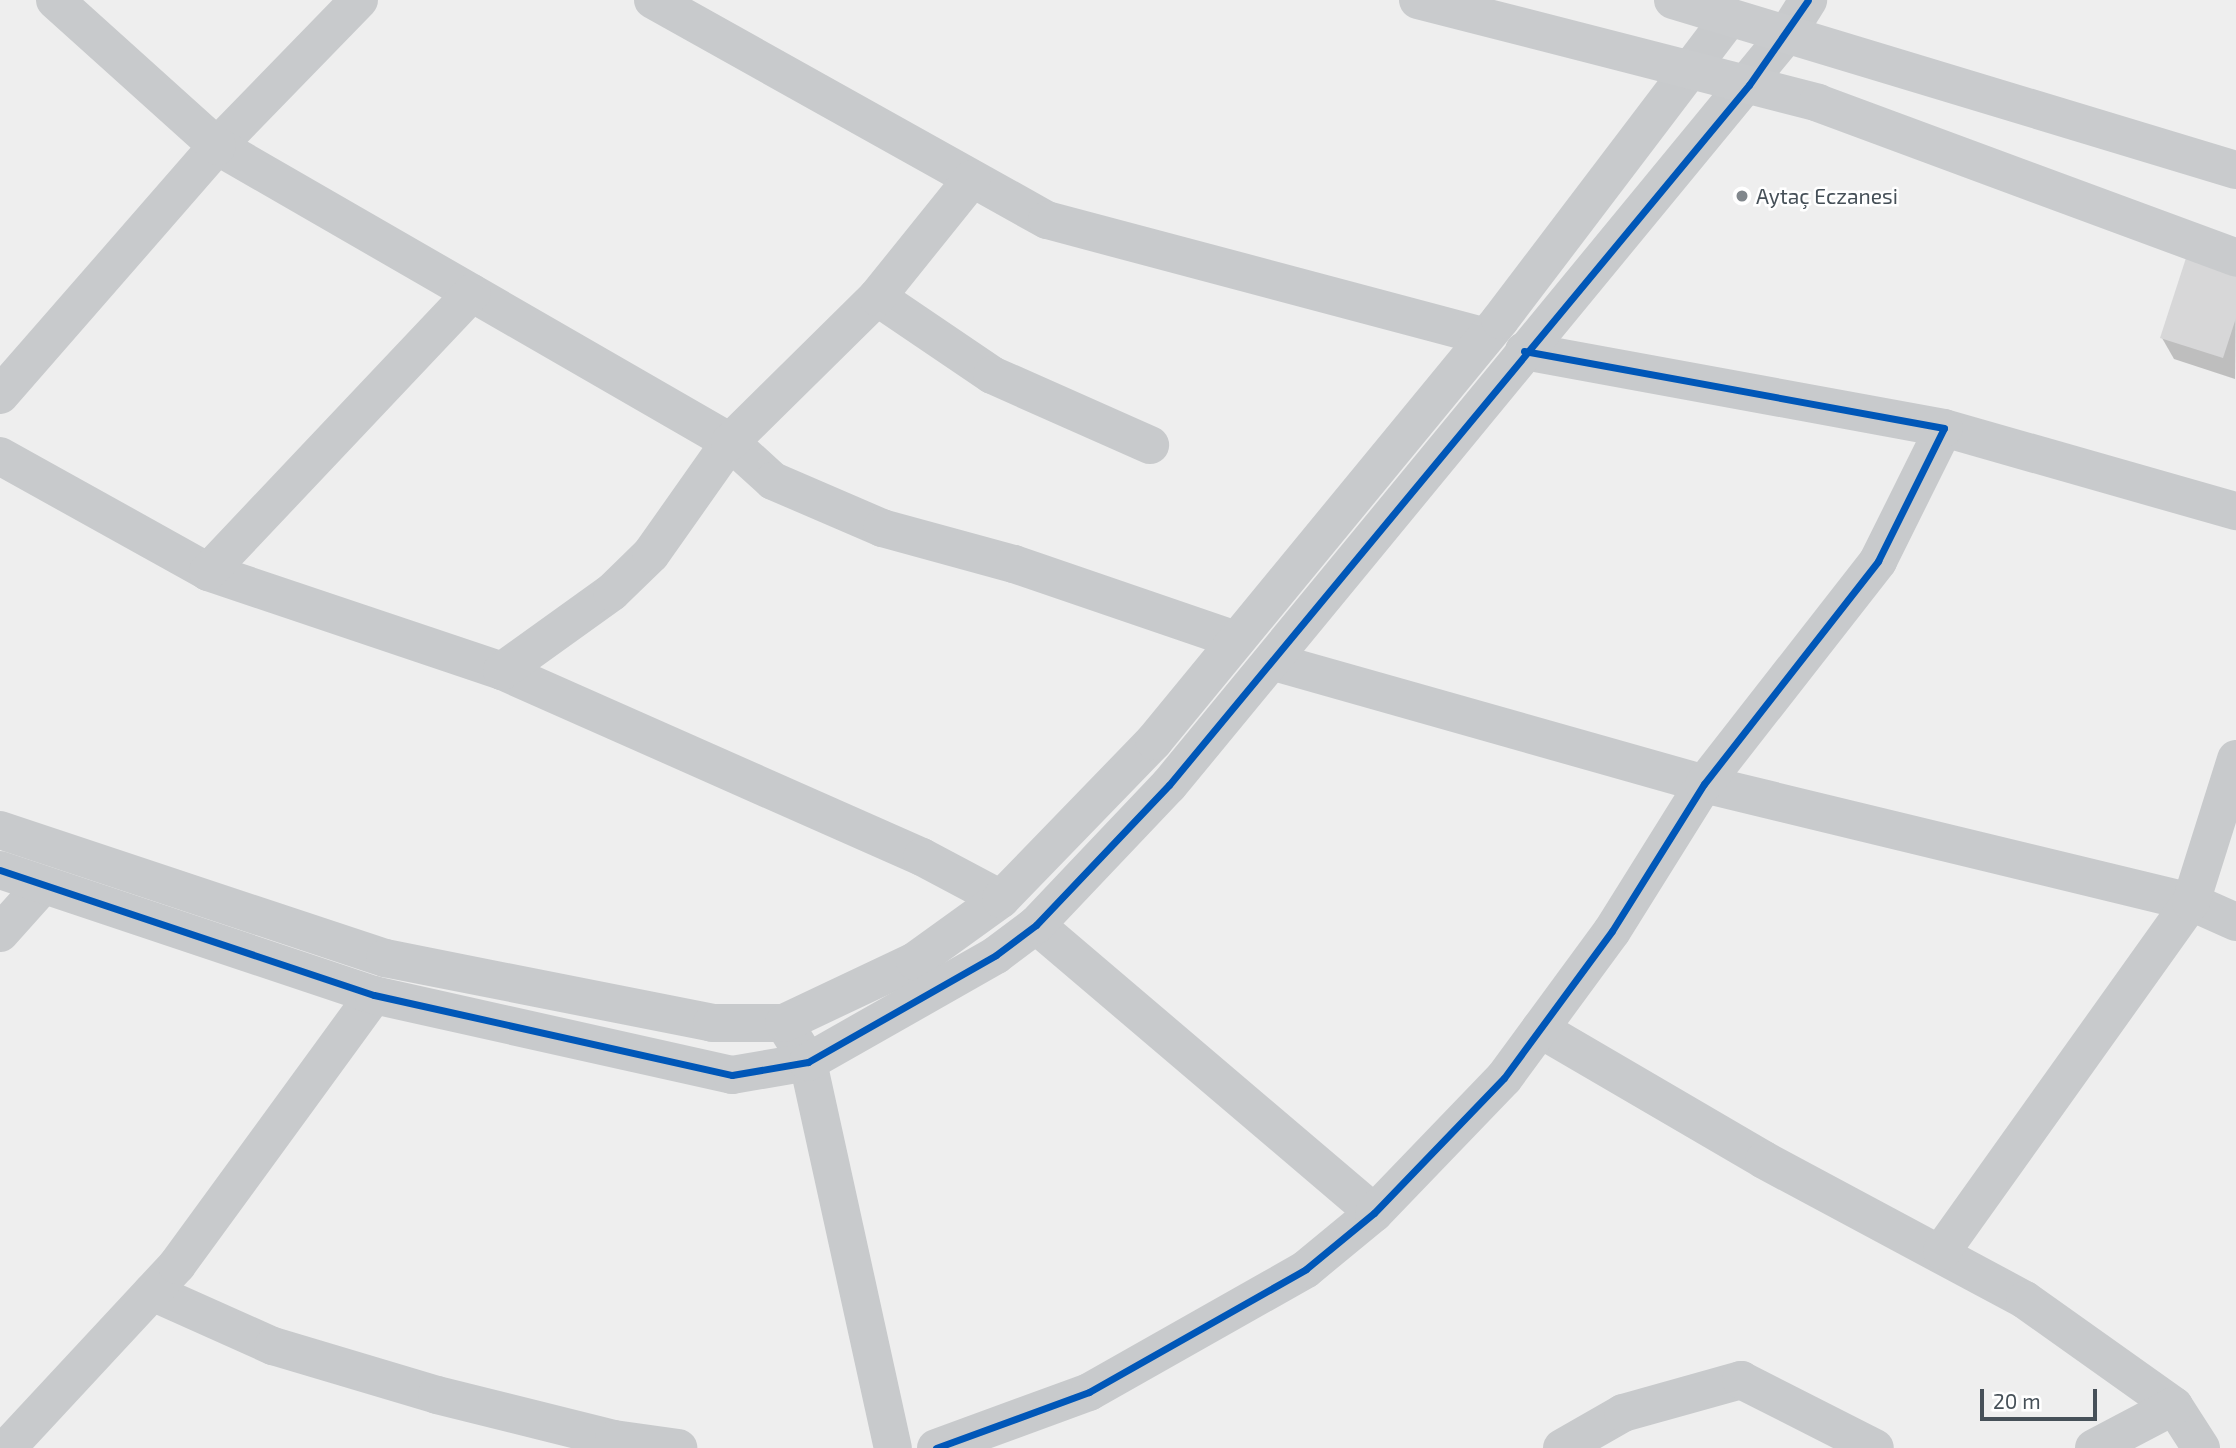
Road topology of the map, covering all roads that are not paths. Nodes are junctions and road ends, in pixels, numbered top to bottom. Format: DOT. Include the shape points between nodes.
graph roads {
  1 [pos="55,0"];
  2 [pos="359,0"];
  3 [pos="653,0"];
  4 [pos="1418,0"];
  5 [pos="1673,0"];
  6 [pos="1808,0"];
  7 [pos="1730,17"];
  8 [pos="1787,34"];
  9 [pos="1694,71"];
  10 [pos="1749,85"];
  11 [pos="217,146"];
  12 [pos="2236,170"];
  13 [pos="972,179"];
  14 [pos="2236,258"];
  15 [pos="472,293"];
  16 [pos="877,296"];
  17 [pos="1486,337"];
  18 [pos="1524,351"];
  19 [pos="0,395"];
  20 [pos="1944,428"];
  21 [pos="730,442"];
  22 [pos="1150,445"];
  23 [pos="0,456"];
  24 [pos="2236,511"];
  25 [pos="208,572"];
  26 [pos="1236,640"];
  27 [pos="1274,662"];
  28 [pos="502,671"];
  29 [pos="2236,759"];
  30 [pos="1704,784"];
  31 [pos="0,830"];
  32 [pos="0,870"];
  33 [pos="43,885"];
  34 [pos="1001,899"];
  35 [pos="2191,902"];
  36 [pos="2236,922"];
  37 [pos="1036,925"];
  38 [pos="0,933"];
  39 [pos="374,995"];
  40 [pos="784,1023"];
  41 [pos="1540,1029"];
  42 [pos="807,1062"];
  43 [pos="1374,1213"];
  44 [pos="1942,1251"];
  45 [pos="152,1292"];
  46 [pos="2174,1406"];
  47 [pos="7,1448"];
  48 [pos="678,1448"];
  49 [pos="893,1448"];
  50 [pos="936,1448"];
  51 [pos="1562,1448"];
  52 [pos="1875,1448"];
  53 [pos="2094,1448"];
  54 [pos="2201,1448"];
  1 -- 11 [label="street"];
  2 -- 11 [label="street"];
  3 -- 13 [label="street"];
  4 -- 9 [label="main road"];
  5 -- 7 [label="main road"];
  6 -- 8 [label="street"];
  7 -- 8 [label="main road"];
  7 -- 9 [label="street"];
  8 -- 10 [label="street"];
  8 -- 12 [label="main road"];
  9 -- 10 [label="main road"];
  9 -- 17 [label="street"];
  10 -- 14 [label="main road" via="1818,103"];
  10 -- 18 [label="street"];
  11 -- 15 [label="street"];
  11 -- 19 [label="street"];
  13 -- 16 [label="street"];
  13 -- 17 [label="street" via="1047,220"];
  15 -- 21 [label="street"];
  15 -- 25 [label="street"];
  16 -- 21 [label="street"];
  16 -- 22 [label="street" via="992,375"];
  17 -- 26 [label="street"];
  18 -- 20 [label="street"];
  18 -- 27 [label="street"];
  20 -- 24 [label="street"];
  20 -- 30 [label="street" via="1878,561"];
  21 -- 26 [label="street" via="773,481 882,528 1013,564"];
  21 -- 28 [label="street" via="651,554 612,592"];
  23 -- 25 [label="street"];
  25 -- 28 [label="street"];
  26 -- 34 [label="street" via="1154,741"];
  27 -- 30 [label="street"];
  27 -- 37 [label="street" via="1169,785"];
  28 -- 34 [label="street" via="922,857"];
  29 -- 35 [label="street"];
  30 -- 35 [label="street"];
  30 -- 41 [label="street" via="1612,930"];
  31 -- 40 [label="street" via="385,958 712,1023"];
  32 -- 33 [label="street"];
  33 -- 38 [label="street"];
  33 -- 39 [label="street"];
  34 -- 40 [label="street" via="915,961"];
  35 -- 36 [label="street"];
  35 -- 44 [label="street"];
  37 -- 42 [label="street" via="876,1029"];
  37 -- 43 [label="street"];
  39 -- 42 [label="street" via="732,1074"];
  39 -- 45 [label="street"];
  40 -- 42 [label="street"];
  41 -- 43 [label="street" via="1504,1078"];
  41 -- 44 [label="street" via="1764,1160"];
  42 -- 49 [label="street"];
  43 -- 50 [label="street" via="1307,1269 1088,1392"];
  44 -- 46 [label="street" via="2025,1300"];
  45 -- 47 [label="street"];
  45 -- 48 [label="street" via="273,1346 437,1395 614,1439"];
  46 -- 53 [label="street"];
  46 -- 54 [label="street"];
  51 -- 52 [label="street" via="1623,1413 1741,1380"];
}
